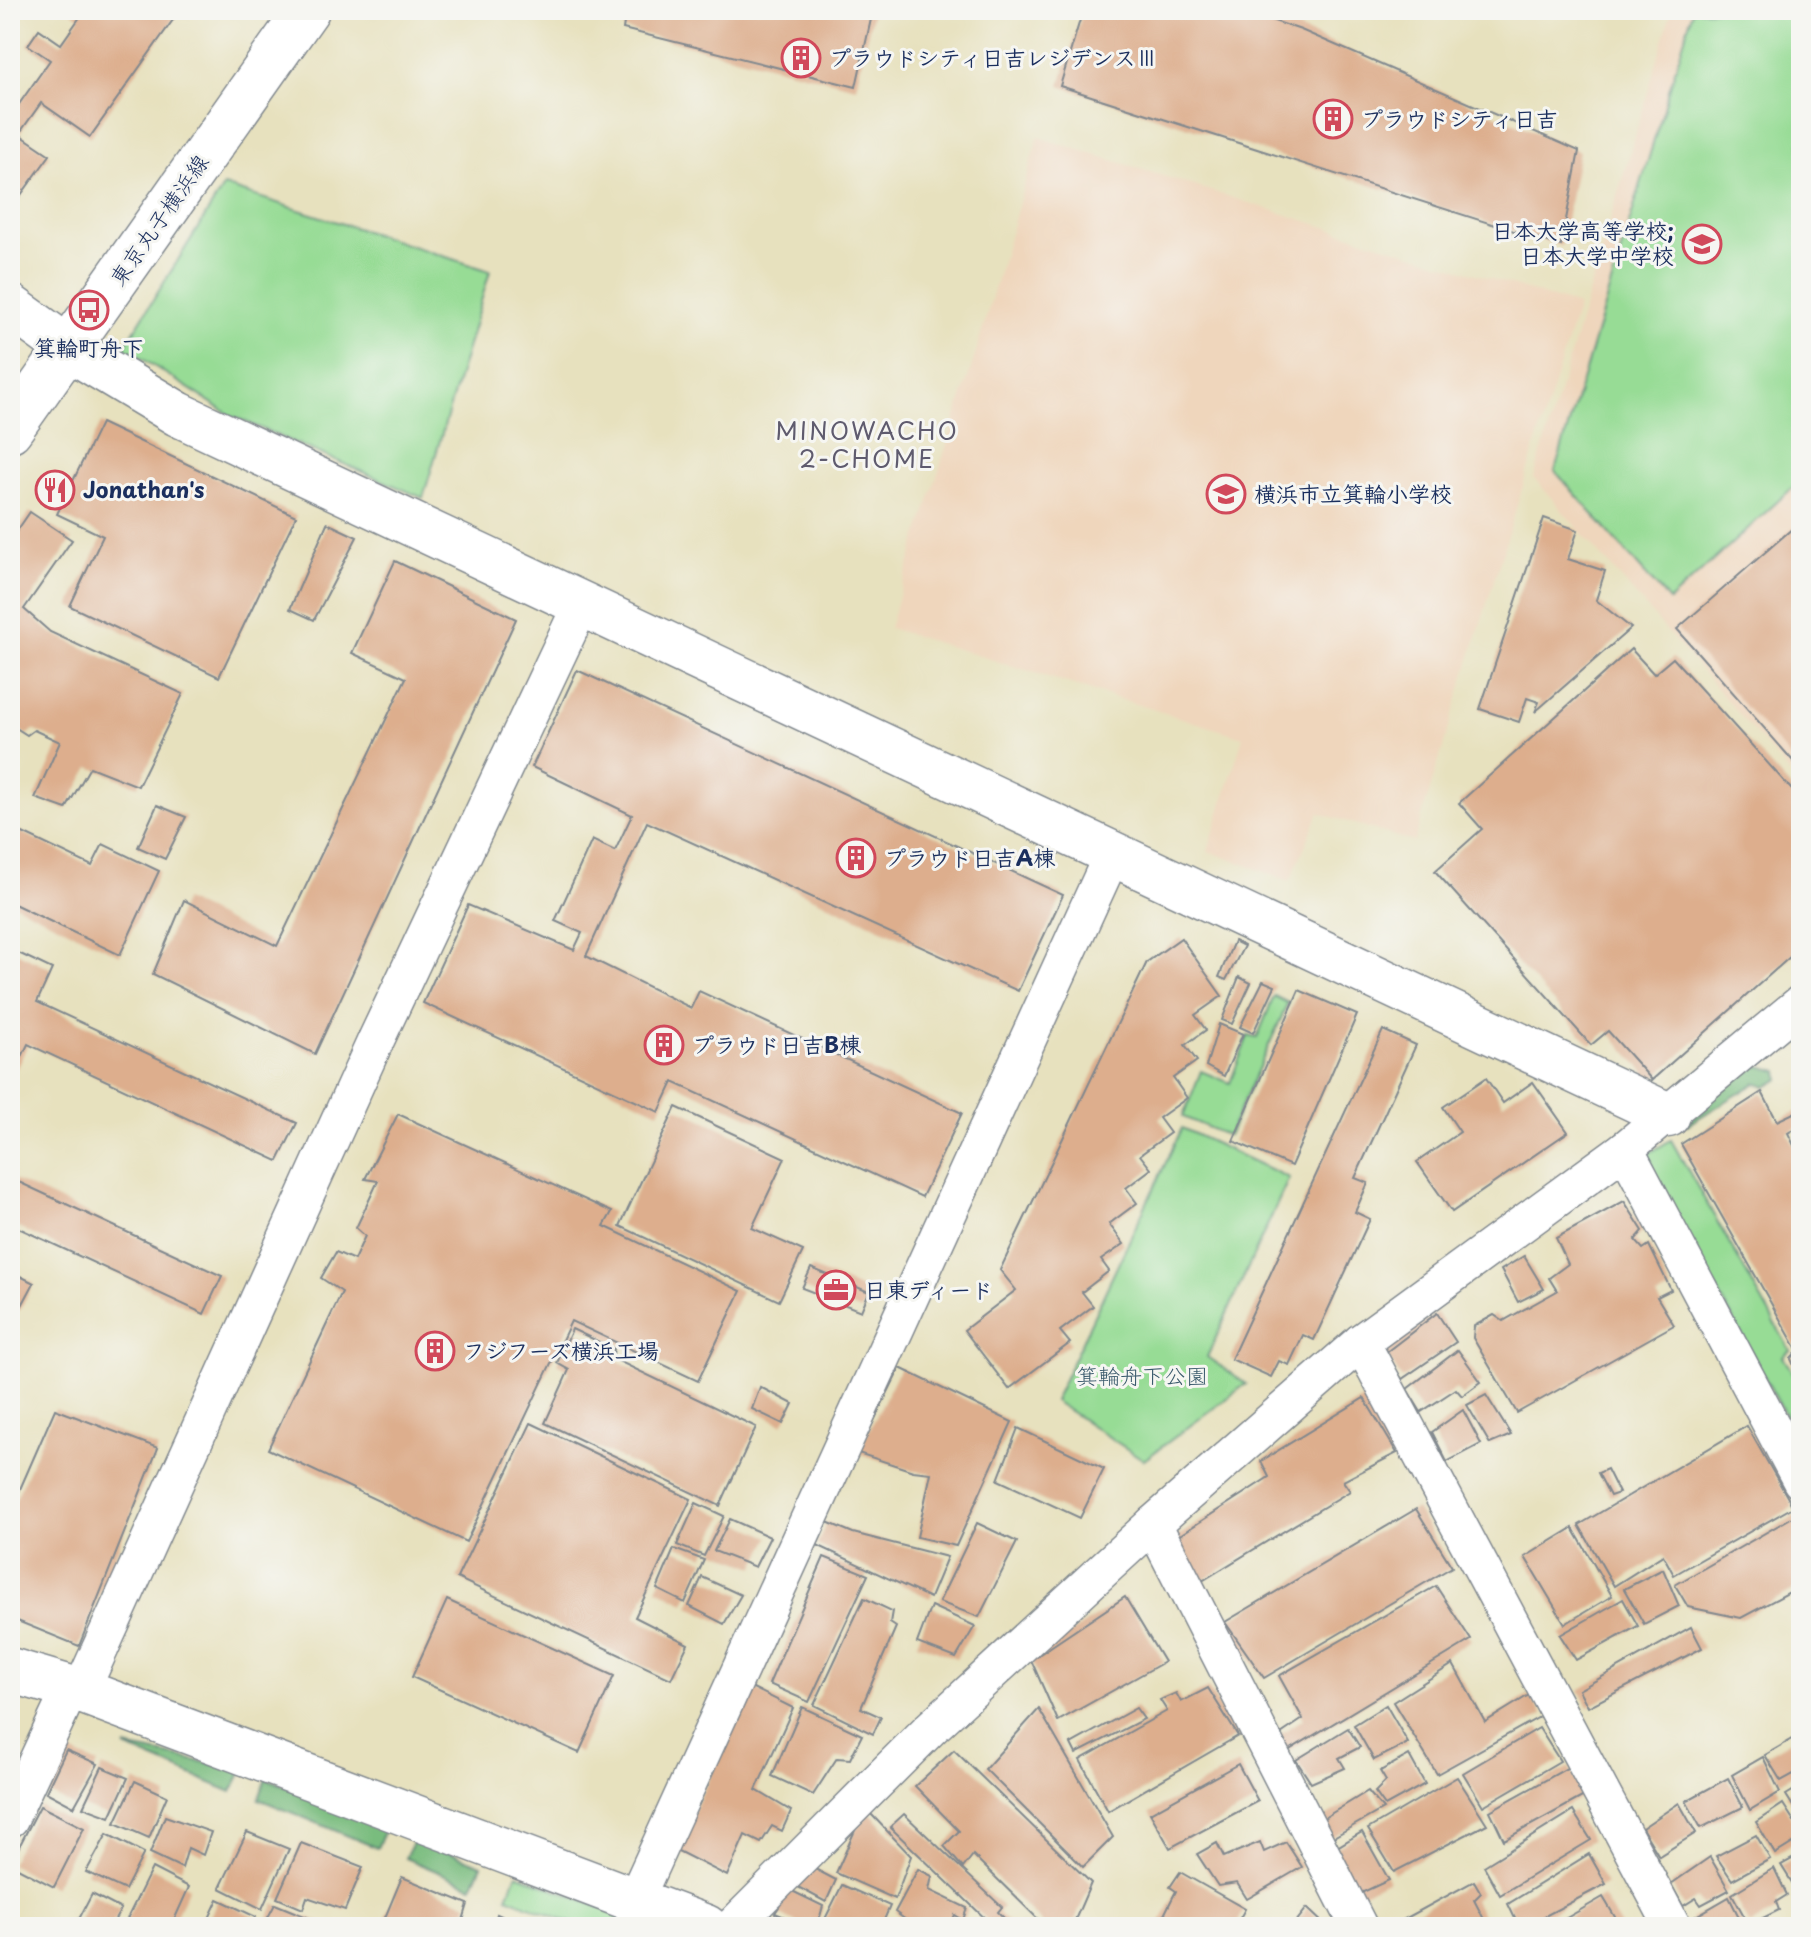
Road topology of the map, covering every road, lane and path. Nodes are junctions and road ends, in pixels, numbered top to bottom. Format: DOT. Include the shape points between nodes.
graph roads {
  1 [pos="307,10"];
  2 [pos="10,306"];
  3 [pos="68,348"];
  4 [pos="10,430"];
  5 [pos="582,603"];
  6 [pos="1112,855"];
  7 [pos="1801,1003"];
  8 [pos="1668,1115"];
  9 [pos="1625,1149"];
  10 [pos="1361,1342"];
  11 [pos="1801,1481"];
  12 [pos="1153,1524"];
  13 [pos="10,1670"];
  14 [pos="76,1690"];
  15 [pos="10,1819"];
  16 [pos="635,1900"];
  17 [pos="706,1927"];
  18 [pos="732,1927"];
  19 [pos="1359,1927"];
  20 [pos="1673,1927"];
  1 -- 3 [label="street, 東京丸子横浜線"];
  2 -- 3 [label="street"];
  3 -- 4 [label="street, 東京丸子横浜線"];
  3 -- 5 [label="street" via="178,414"];
  5 -- 6 [label="street"];
  5 -- 14 [label="street"];
  6 -- 8 [label="street"];
  6 -- 16 [label="street"];
  7 -- 8 [label="street"];
  8 -- 9 [label="street"];
  9 -- 10 [label="street"];
  9 -- 11 [label="street"];
  10 -- 12 [label="street"];
  10 -- 20 [label="street"];
  12 -- 18 [label="street" via="930,1729"];
  12 -- 19 [label="street"];
  13 -- 14 [label="street"];
  14 -- 15 [label="street"];
  14 -- 16 [label="street"];
  16 -- 17 [label="street"];
}
